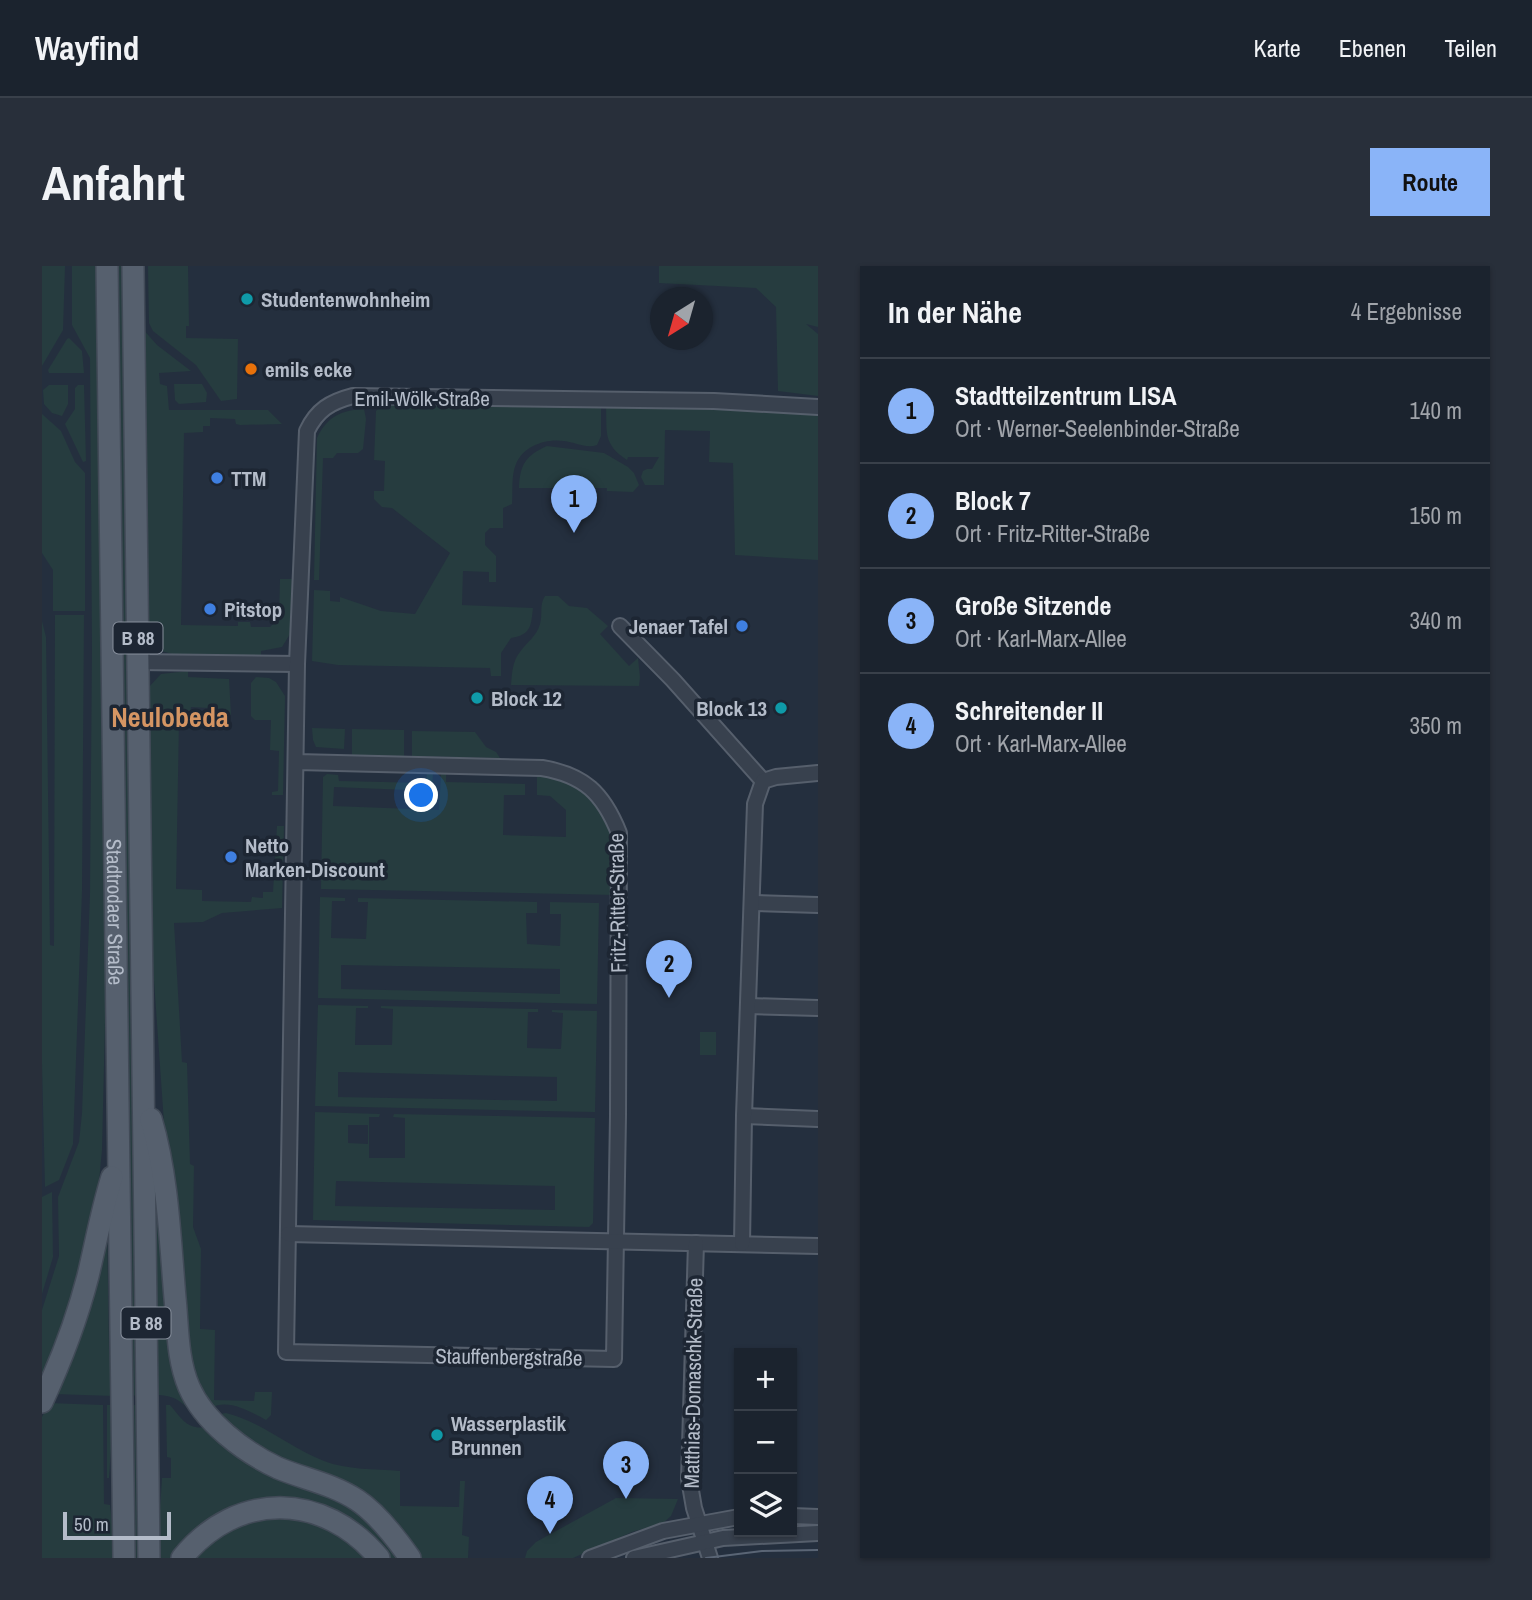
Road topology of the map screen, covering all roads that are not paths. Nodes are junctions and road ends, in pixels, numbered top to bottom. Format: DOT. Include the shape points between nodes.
graph roads {
  1 [pos="107,266"];
  2 [pos="133,266"];
  3 [pos="818,407"];
  4 [pos="620,626"];
  5 [pos="138,662"];
  6 [pos="297,664"];
  7 [pos="297,762"];
  8 [pos="818,773"];
  9 [pos="763,781"];
  10 [pos="753,903"];
  11 [pos="818,905"];
  12 [pos="749,1006"];
  13 [pos="818,1008"];
  14 [pos="143,1088"];
  15 [pos="744,1116"];
  16 [pos="818,1119"];
  17 [pos="118,1158"];
  18 [pos="288,1234"];
  19 [pos="615,1241"];
  20 [pos="696,1243"];
  21 [pos="742,1244"];
  22 [pos="818,1246"];
  23 [pos="42,1402"];
  24 [pos="797,1516"];
  25 [pos="818,1517"];
  26 [pos="734,1518"];
  27 [pos="699,1523"];
  28 [pos="818,1533"];
  29 [pos="704,1541"];
  30 [pos="124,1558"];
  31 [pos="149,1558"];
  32 [pos="182,1558"];
  33 [pos="379,1558"];
  34 [pos="410,1558"];
  35 [pos="590,1558"];
  36 [pos="634,1558"];
  37 [pos="710,1558"];
  1 -- 17 [label="main road, Stadtrodaer Straße / B 88"];
  2 -- 5 [label="main road, Stadtrodaer Straße / B 88"];
  3 -- 6 [label="street, Emil-Wölk-Straße" via="714,401 353,396 330,404 307,431"];
  4 -- 9 [label="street"];
  5 -- 6 [label="street"];
  5 -- 14 [label="main road, Stadtrodaer Straße / B 88"];
  6 -- 7 [label="street"];
  7 -- 18 [label="street"];
  7 -- 19 [label="street, Fritz-Ritter-Straße" via="542,768 566,772 594,790 612,814 619,833"];
  8 -- 9 [label="street"];
  9 -- 10 [label="street" via="755,804"];
  10 -- 11 [label="street"];
  10 -- 12 [label="street"];
  12 -- 13 [label="street"];
  12 -- 15 [label="street"];
  14 -- 31 [label="main road, Stadtrodaer Straße / B 88"];
  14 -- 34 [label="main road" via="158,1140 181,1362 189,1387 227,1434 276,1467 358,1500"];
  15 -- 16 [label="street"];
  15 -- 21 [label="street"];
  17 -- 23 [label="main road" via="76,1314"];
  17 -- 30 [label="main road, Stadtrodaer Straße / B 88"];
  18 -- 19 [label="street"];
  18 -- 19 [label="street, Stauffenbergstraße" via="286,1352 614,1359"];
  19 -- 20 [label="street"];
  20 -- 21 [label="street"];
  20 -- 27 [label="street, Matthias-Domaschk-Straße" via="689,1479"];
  21 -- 22 [label="street"];
  24 -- 25 [label="street"];
  26 -- 27 [label="street"];
  27 -- 29 [label="street, Matthias-Domaschk-Straße"];
  27 -- 35 [label="street"];
  28 -- 29 [label="street"];
  29 -- 36 [label="street"];
  29 -- 37 [label="street, Matthias-Domaschk-Straße"];
  32 -- 33 [label="main road" via="224,1522 282,1507 333,1519"];
}
